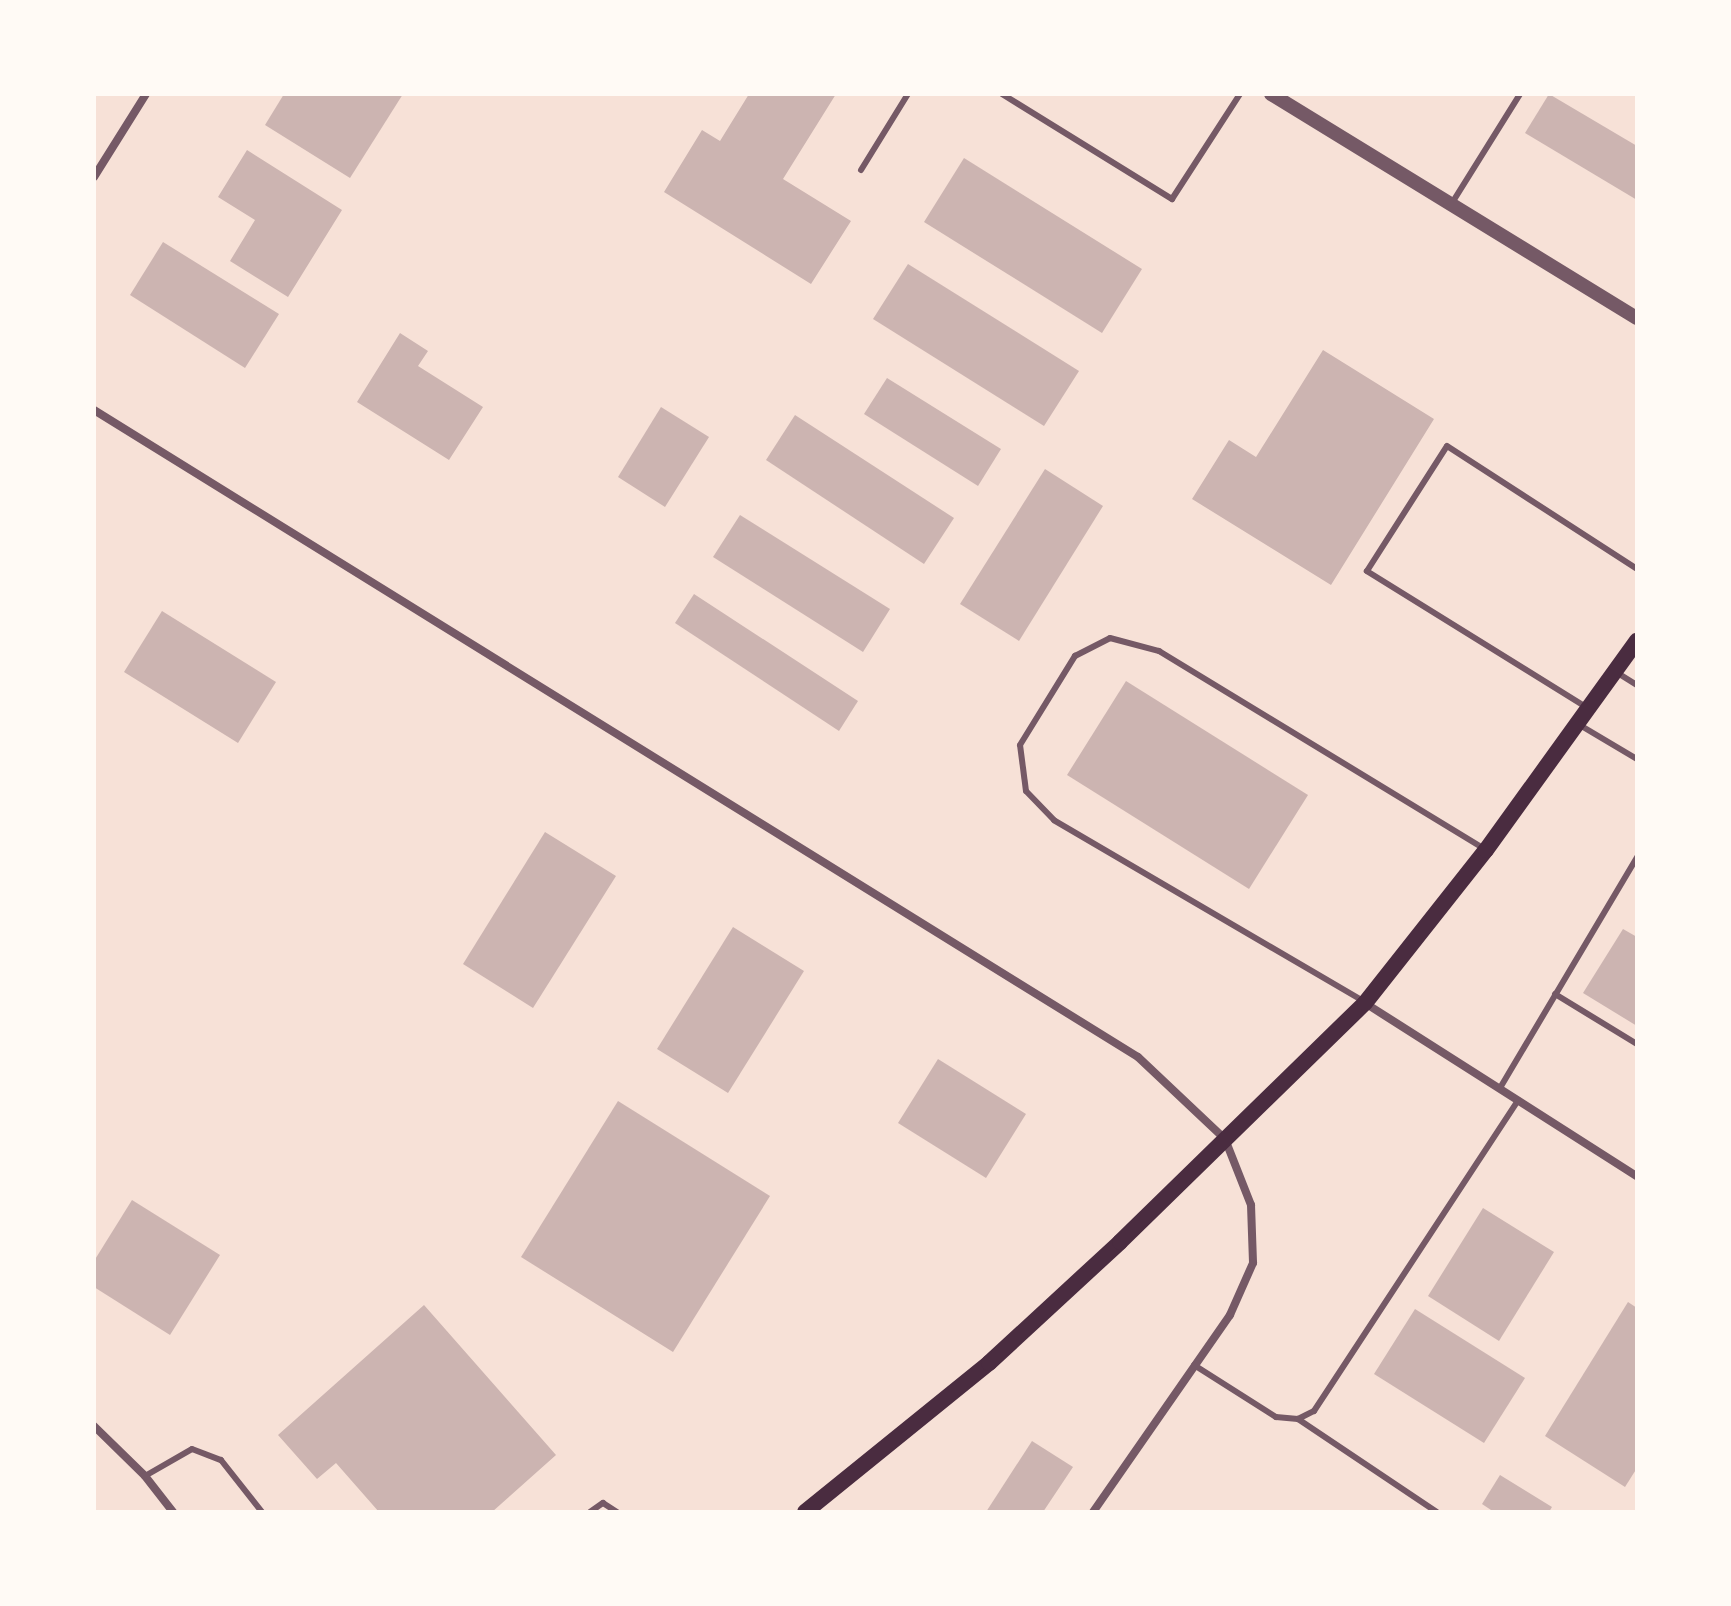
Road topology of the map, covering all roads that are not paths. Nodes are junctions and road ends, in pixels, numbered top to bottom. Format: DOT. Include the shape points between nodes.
graph roads {
  1 [pos="146,94"];
  2 [pos="908,94"];
  3 [pos="1002,94"];
  4 [pos="1240,94"];
  5 [pos="1271,94"];
  6 [pos="1520,94"];
  7 [pos="861,170"];
  8 [pos="94,177"];
  9 [pos="1451,204"];
  10 [pos="1637,318"];
  11 [pos="94,410"];
  12 [pos="1637,569"];
  13 [pos="1637,641"];
  14 [pos="1616,672"];
  15 [pos="1637,685"];
  16 [pos="1589,709"];
  17 [pos="1578,724"];
  18 [pos="1637,759"];
  19 [pos="1486,850"];
  20 [pos="1637,857"];
  21 [pos="1555,994"];
  22 [pos="1365,1003"];
  23 [pos="1637,1044"];
  24 [pos="1500,1088"];
  25 [pos="1518,1100"];
  26 [pos="1225,1139"];
  27 [pos="1637,1176"];
  28 [pos="1193,1364"];
  29 [pos="1298,1419"];
  30 [pos="94,1426"];
  31 [pos="145,1476"];
  32 [pos="173,1512"];
  33 [pos="262,1512"];
  34 [pos="590,1512"];
  35 [pos="617,1512"];
  36 [pos="805,1512"];
  37 [pos="1093,1512"];
  38 [pos="1437,1512"];
  1 -- 8 [label="street"];
  2 -- 7 [label="lane"];
  3 -- 4 [label="lane" via="1172,199"];
  5 -- 9 [label="street"];
  6 -- 9 [label="lane"];
  9 -- 10 [label="street"];
  11 -- 26 [label="street" via="1138,1057"];
  12 -- 16 [label="lane" via="1447,446 1367,571"];
  13 -- 14 [label="main road"];
  14 -- 15 [label="lane"];
  14 -- 16 [label="main road"];
  16 -- 17 [label="main road"];
  17 -- 18 [label="lane"];
  17 -- 19 [label="main road"];
  19 -- 22 [label="main road"];
  19 -- 22 [label="lane" via="1159,651 1110,638 1075,656 1020,745 1026,791 1054,820"];
  20 -- 21 [label="lane"];
  21 -- 23 [label="lane"];
  21 -- 24 [label="lane"];
  22 -- 24 [label="street"];
  22 -- 26 [label="main road"];
  24 -- 25 [label="street"];
  25 -- 27 [label="street"];
  25 -- 29 [label="lane" via="1314,1411"];
  26 -- 28 [label="street" via="1251,1205 1253,1263 1230,1315"];
  26 -- 36 [label="main road" via="989,1363"];
  28 -- 29 [label="lane" via="1276,1417"];
  28 -- 37 [label="street"];
  29 -- 38 [label="lane"];
  30 -- 31 [label="street"];
  31 -- 32 [label="street"];
  31 -- 33 [label="lane" via="192,1449 221,1460"];
  34 -- 35 [label="lane" via="603,1503"];
}
